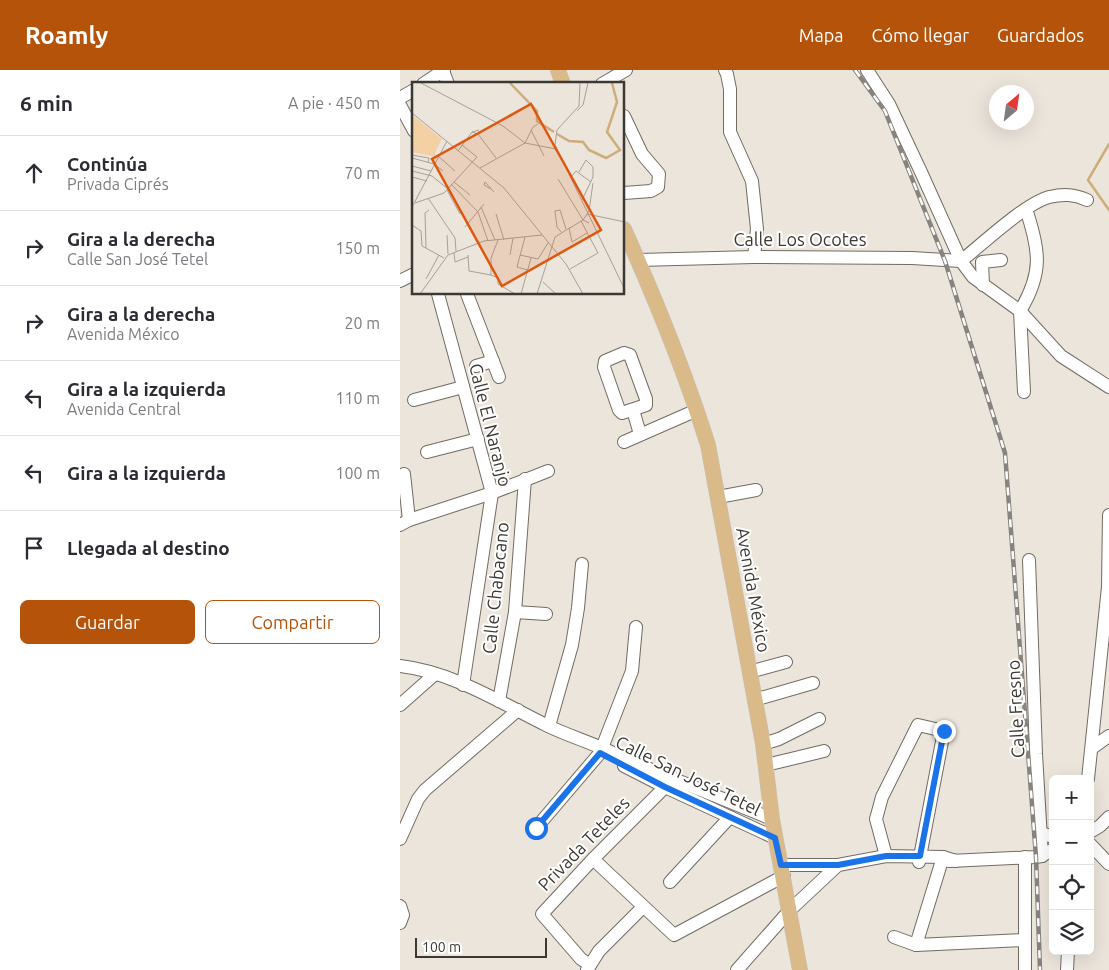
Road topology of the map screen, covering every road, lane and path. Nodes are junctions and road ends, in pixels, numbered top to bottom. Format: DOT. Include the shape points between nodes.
graph roads {
  1 [pos="444,70"];
  2 [pos="558,70"];
  3 [pos="626,70"];
  4 [pos="867,70"];
  5 [pos="730,71"];
  6 [pos="426,82"];
  7 [pos="562,82"];
  8 [pos="607,82"];
  9 [pos="412,91"];
  10 [pos="400,98"];
  11 [pos="400,105"];
  12 [pos="625,118"];
  13 [pos="412,127"];
  14 [pos="625,193"];
  15 [pos="1087,200"];
  16 [pos="1026,210"];
  17 [pos="625,230"];
  18 [pos="754,257"];
  19 [pos="638,260"];
  20 [pos="1001,260"];
  21 [pos="961,261"];
  22 [pos="412,275"];
  23 [pos="400,280"];
  24 [pos="984,285"];
  25 [pos="438,295"];
  26 [pos="467,295"];
  27 [pos="1020,312"];
  28 [pos="493,361"];
  29 [pos="476,366"];
  30 [pos="499,377"];
  31 [pos="463,387"];
  32 [pos="1109,387"];
  33 [pos="1024,392"];
  34 [pos="414,400"];
  35 [pos="633,410"];
  36 [pos="697,410"];
  37 [pos="640,434"];
  38 [pos="478,439"];
  39 [pos="624,442"];
  40 [pos="427,452"];
  41 [pos="548,471"];
  42 [pos="404,474"];
  43 [pos="525,479"];
  44 [pos="756,490"];
  45 [pos="492,493"];
  46 [pos="718,497"];
  47 [pos="1109,515"];
  48 [pos="405,522"];
  49 [pos="1028,560"];
  50 [pos="582,564"];
  51 [pos="1108,587"];
  52 [pos="515,612"];
  53 [pos="546,614"];
  54 [pos="636,627"];
  55 [pos="786,662"];
  56 [pos="400,666"];
  57 [pos="749,672"];
  58 [pos="435,674"];
  59 [pos="813,683"];
  60 [pos="463,685"];
  61 [pos="754,700"];
  62 [pos="499,701"];
  63 [pos="400,705"];
  64 [pos="518,710"];
  65 [pos="819,719"];
  66 [pos="549,726"];
  67 [pos="1109,736"];
  68 [pos="763,744"];
  69 [pos="1092,748"];
  70 [pos="602,750"];
  71 [pos="824,751"];
  72 [pos="766,766"];
  73 [pos="1089,775"];
  74 [pos="668,782"];
  75 [pos="730,817"];
  76 [pos="1109,818"];
  77 [pos="772,819"];
  78 [pos="536,828"];
  79 [pos="1094,830"];
  80 [pos="1047,835"];
  81 [pos="775,838"];
  82 [pos="400,839"];
  83 [pos="1094,848"];
  84 [pos="1049,855"];
  85 [pos="886,856"];
  86 [pos="1024,858"];
  87 [pos="593,859"];
  88 [pos="920,859"];
  89 [pos="866,860"];
  90 [pos="943,860"];
  91 [pos="1109,864"];
  92 [pos="838,865"];
  93 [pos="782,871"];
  94 [pos="670,882"];
  95 [pos="400,906"];
  96 [pos="643,907"];
  97 [pos="790,910"];
  98 [pos="400,923"];
  99 [pos="894,937"];
  100 [pos="1025,940"];
  101 [pos="916,945"];
  102 [pos="1068,955"];
  103 [pos="589,967"];
  104 [pos="737,970"];
  105 [pos="800,970"];
  106 [pos="1025,970"];
  107 [pos="1067,970"];
  1 -- 6 [label="street"];
  2 -- 7 [label="main road"];
  3 -- 8 [label="street"];
  4 -- 21 [label="street" via="889,104"];
  5 -- 18 [label="street" via="730,132 752,181 757,229"];
  9 -- 10 [label="street"];
  11 -- 13 [label="street"];
  12 -- 14 [label="street" via="642,154 659,174 658,187 651,191"];
  15 -- 16 [label="street" via="1074,194 1048,197"];
  16 -- 21 [label="street"];
  16 -- 27 [label="street" via="1037,249 1038,270 1031,293"];
  17 -- 19 [label="main road, Avenida México"];
  18 -- 19 [label="street, Calle Los Ocotes"];
  18 -- 21 [label="street, Calle Los Ocotes"];
  19 -- 36 [label="main road, Avenida México"];
  20 -- 24 [label="street" via="982,262"];
  21 -- 24 [label="street"];
  22 -- 23 [label="street"];
  24 -- 27 [label="street"];
  25 -- 31 [label="street, Calle El Naranjo"];
  26 -- 28 [label="street"];
  27 -- 32 [label="street" via="1061,356"];
  27 -- 33 [label="street"];
  28 -- 29 [label="street"];
  28 -- 30 [label="street"];
  31 -- 34 [label="street"];
  31 -- 38 [label="street, Calle El Naranjo"];
  35 -- 35 [label="street" via="646,405 646,399 630,355 624,353 605,361 604,367 619,410 622,413"];
  35 -- 37 [label="street"];
  36 -- 37 [label="street"];
  36 -- 46 [label="main road, Avenida México"];
  37 -- 39 [label="street"];
  38 -- 40 [label="street"];
  38 -- 45 [label="street, Calle El Naranjo"];
  41 -- 43 [label="street"];
  42 -- 48 [label="street"];
  43 -- 45 [label="street"];
  43 -- 52 [label="street, Calle Chabacano"];
  44 -- 46 [label="street"];
  45 -- 48 [label="street"];
  45 -- 60 [label="street, Calle El Naranjo"];
  46 -- 57 [label="main road, Avenida México"];
  47 -- 51 [label="street"];
  49 -- 80 [label="street, Calle Fresno" via="1032,685"];
  50 -- 66 [label="street" via="572,646"];
  51 -- 69 [label="street"];
  52 -- 53 [label="street"];
  52 -- 62 [label="street, Calle Chabacano"];
  54 -- 70 [label="street" via="632,671"];
  55 -- 57 [label="street"];
  56 -- 58 [label="street, Calle San José Tetel"];
  57 -- 61 [label="main road, Avenida México"];
  58 -- 60 [label="street, Calle San José Tetel"];
  58 -- 63 [label="street"];
  59 -- 61 [label="street"];
  60 -- 62 [label="street, Calle San José Tetel"];
  61 -- 68 [label="main road, Avenida México"];
  62 -- 64 [label="street, Calle San José Tetel"];
  64 -- 66 [label="street, Calle San José Tetel"];
  64 -- 82 [label="street" via="425,790"];
  65 -- 68 [label="street"];
  66 -- 70 [label="street, Calle San José Tetel"];
  67 -- 69 [label="street"];
  68 -- 72 [label="main road, Avenida México"];
  69 -- 73 [label="street"];
  70 -- 74 [label="street, Calle San José Tetel"];
  70 -- 78 [label="street"];
  71 -- 72 [label="street"];
  72 -- 77 [label="main road, Avenida México"];
  74 -- 75 [label="street, Calle San José Tetel"];
  74 -- 77 [label="street, Calle San José Tetel"];
  74 -- 87 [label="street, Privada Teteles"];
  75 -- 81 [label="street, Calle San José Tetel"];
  75 -- 94 [label="street"];
  76 -- 79 [label="street"];
  77 -- 81 [label="main road, Avenida México"];
  80 -- 84 [label="street, Calle Fresno"];
  81 -- 93 [label="main road, Avenida México"];
  83 -- 91 [label="street"];
  84 -- 86 [label="street"];
  85 -- 88 [label="street"];
  85 -- 88 [label="street" via="876,818 882,797 918,726 944,731"];
  85 -- 89 [label="street"];
  86 -- 90 [label="street"];
  86 -- 100 [label="street"];
  87 -- 96 [label="street"];
  87 -- 103 [label="street, Privada Teteles" via="542,914"];
  88 -- 89 [label="street"];
  88 -- 90 [label="street"];
  89 -- 92 [label="street"];
  90 -- 101 [label="street"];
  92 -- 93 [label="street"];
  92 -- 97 [label="street"];
  93 -- 96 [label="street" via="674,935"];
  93 -- 97 [label="main road, Avenida México"];
  95 -- 98 [label="street" via="403,915"];
  96 -- 103 [label="street" via="599,951"];
  97 -- 104 [label="street"];
  97 -- 105 [label="main road, Avenida México"];
  99 -- 101 [label="street"];
  100 -- 101 [label="street"];
  100 -- 106 [label="street"];
  102 -- 107 [label="street"];
}
